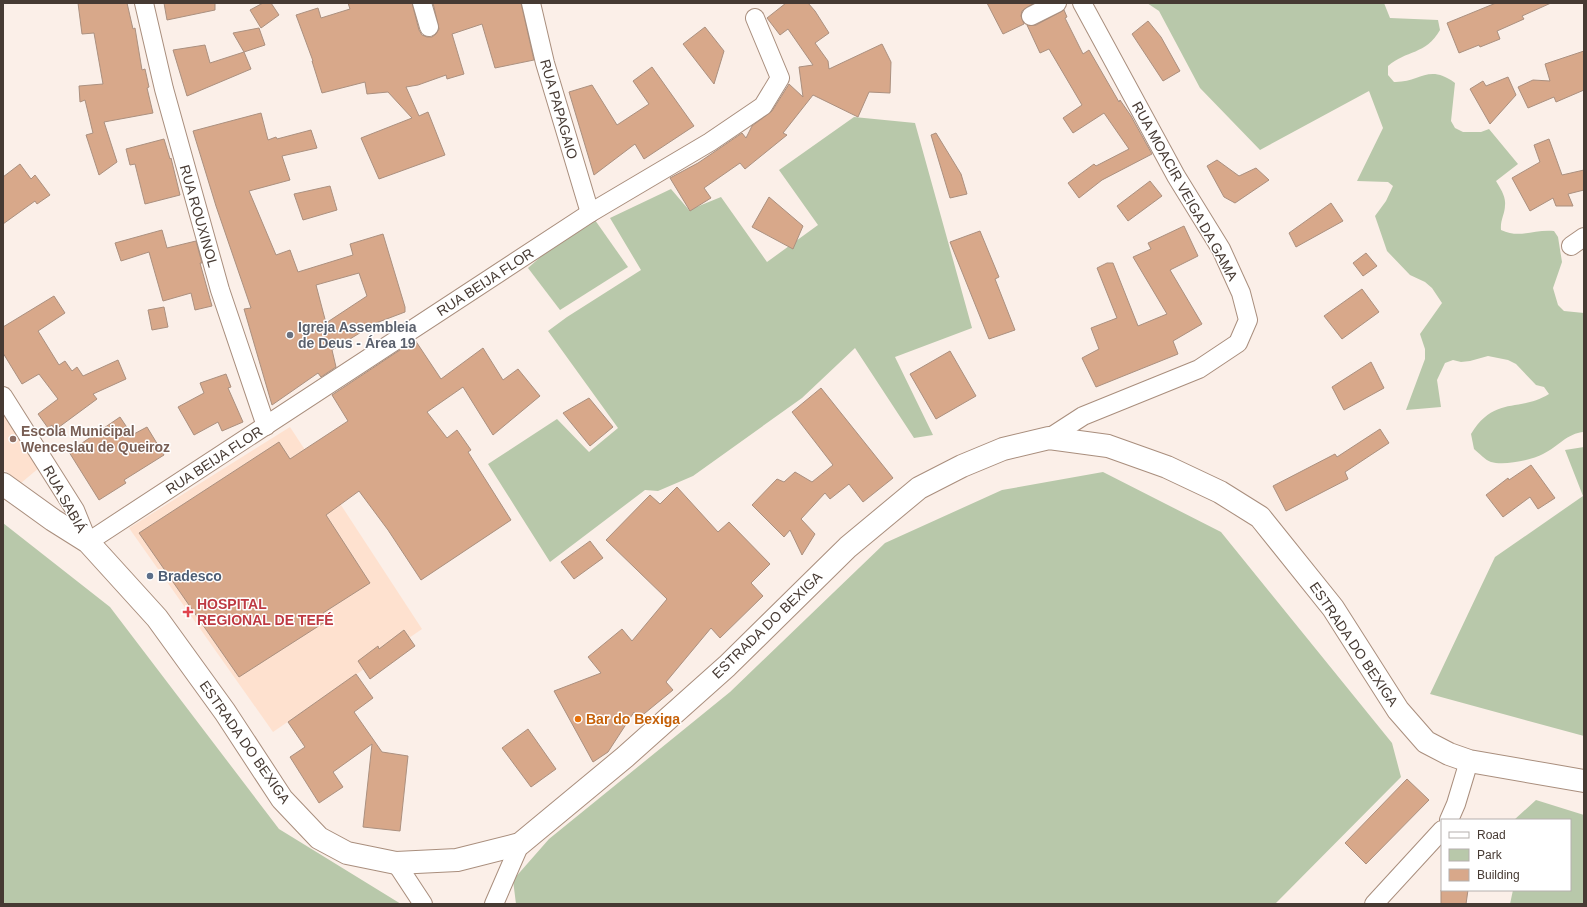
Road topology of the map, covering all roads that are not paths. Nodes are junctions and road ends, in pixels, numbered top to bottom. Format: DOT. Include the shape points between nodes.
graph roads {
  1 [pos="144,3"];
  2 [pos="422,3"];
  3 [pos="531,3"];
  4 [pos="1058,3"];
  5 [pos="1082,3"];
  6 [pos="1031,16"];
  7 [pos="755,18"];
  8 [pos="429,27"];
  9 [pos="590,213"];
  10 [pos="3,396"];
  11 [pos="266,426"];
  12 [pos="1049,438"];
  13 [pos="3,484"];
  14 [pos="88,542"];
  15 [pos="1469,761"];
  16 [pos="1584,781"];
  17 [pos="1449,819"];
  18 [pos="1441,831"];
  19 [pos="520,844"];
  20 [pos="396,863"];
  21 [pos="423,904"];
  22 [pos="494,904"];
  23 [pos="1374,904"];
  1 -- 11 [label="street, RUA ROUXINOL" via="164,89 220,290"];
  2 -- 8 [label="street"];
  3 -- 9 [label="street, RUA PAPAGAIO" via="545,63"];
  4 -- 6 [label="street"];
  5 -- 12 [label="street, RUA MOACIR VEIGA DA GAMA" via="1176,176 1221,249 1241,293 1248,320 1238,343 1199,369 1083,416"];
  7 -- 9 [label="street, RUA BEIJA FLOR" via="780,78 763,106 710,142"];
  9 -- 11 [label="street, RUA BEIJA FLOR"];
  10 -- 14 [label="street, RUA SABIÁ" via="75,510"];
  11 -- 14 [label="street, RUA BEIJA FLOR"];
  12 -- 15 [label="street, ESTRADA DO BEXIGA" via="1108,446 1167,467 1220,492 1260,517 1333,608 1398,710 1426,742"];
  12 -- 19 [label="street, ESTRADA DO BEXIGA" via="1003,449 919,488 848,546 727,666 625,758"];
  13 -- 14 [label="street, ESTRADA DO BEXIGA"];
  14 -- 20 [label="street, ESTRADA DO BEXIGA" via="157,618 225,712 282,799 320,838 348,853"];
  15 -- 16 [label="street, ESTRADA DO BEXIGA"];
  15 -- 17 [label="street"];
  18 -- 23 [label="street"];
  19 -- 20 [label="street, ESTRADA DO BEXIGA" via="457,860"];
  19 -- 22 [label="street"];
  20 -- 21 [label="street"];
}
